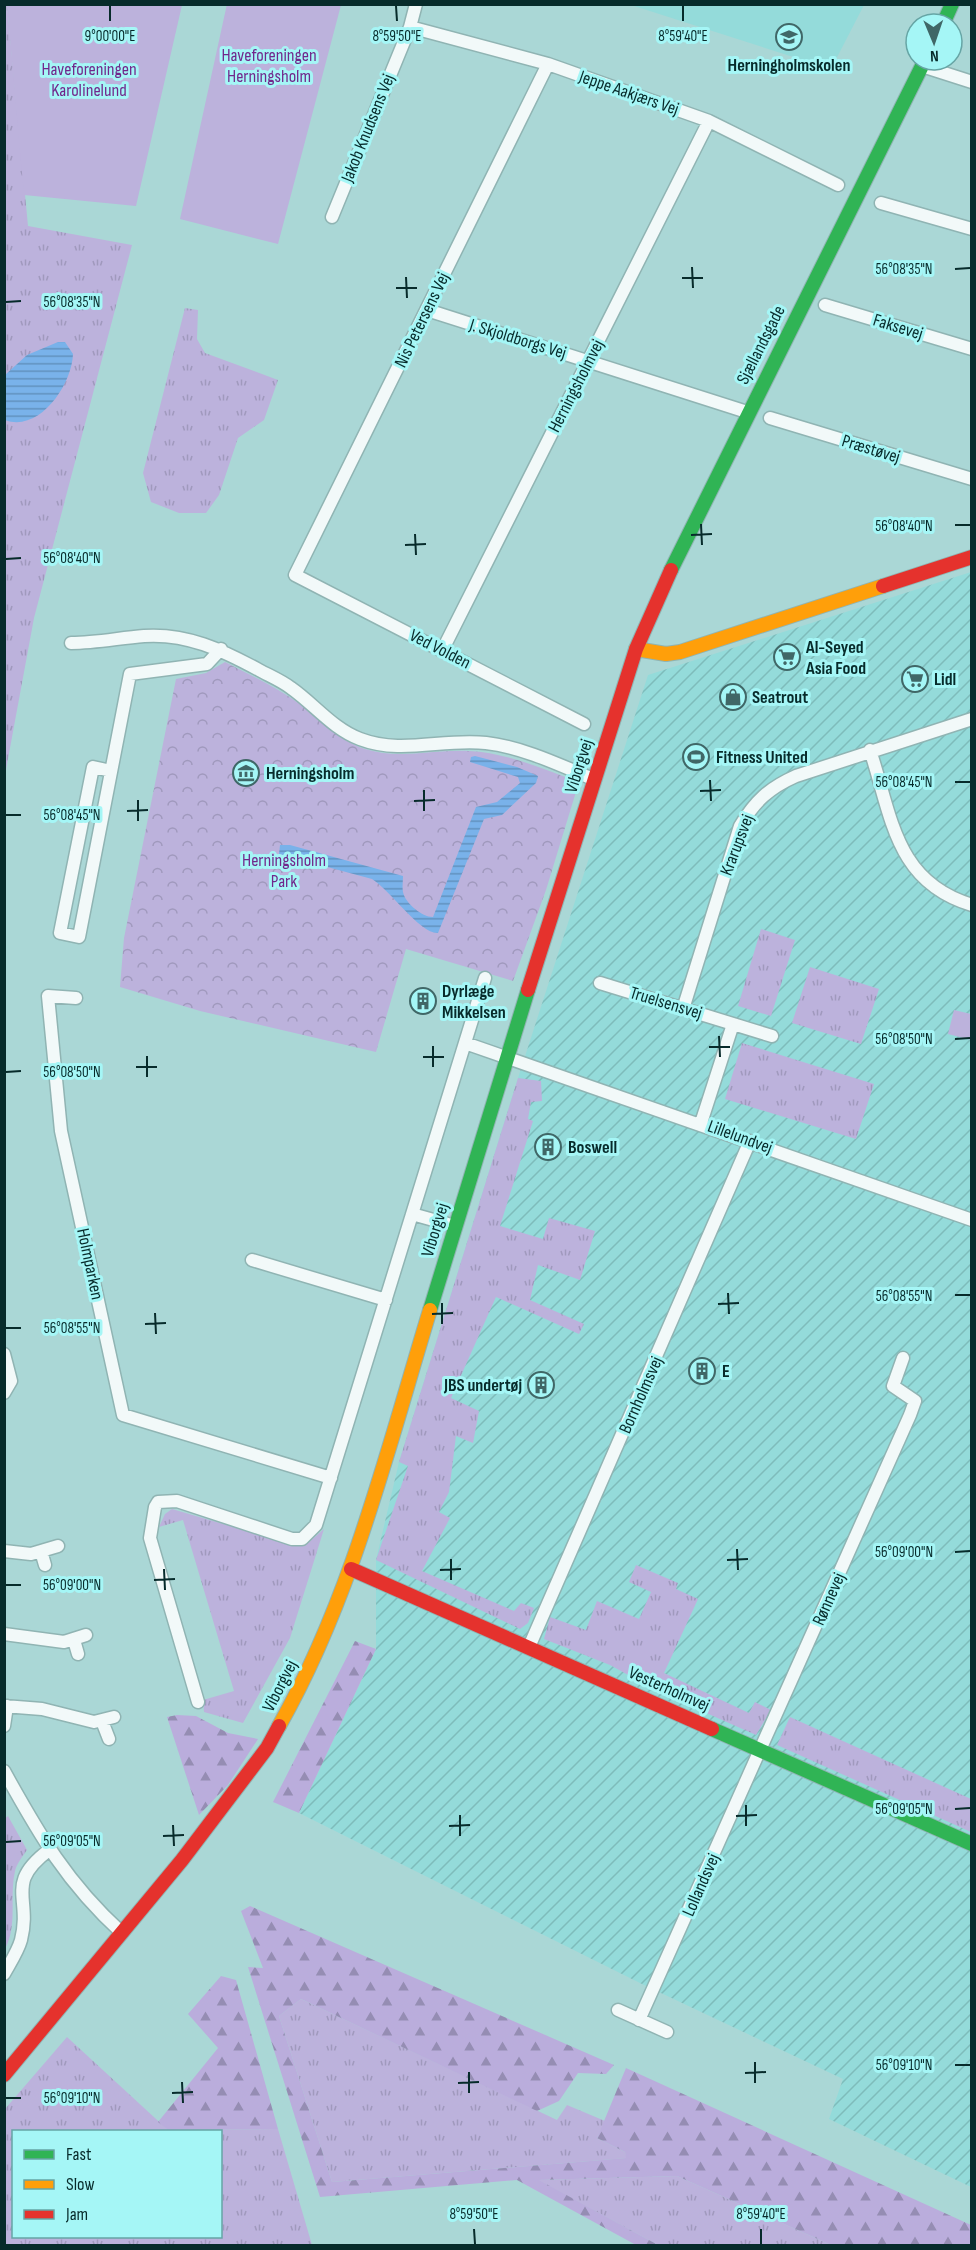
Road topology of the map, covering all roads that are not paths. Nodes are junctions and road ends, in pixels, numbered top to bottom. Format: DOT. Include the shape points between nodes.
graph roads {
  1 [pos="416,4"];
  2 [pos="410,27"];
  3 [pos="548,64"];
  4 [pos="919,72"];
  5 [pos="947,72"];
  6 [pos="972,82"];
  7 [pos="709,121"];
  8 [pos="838,185"];
  9 [pos="881,202"];
  10 [pos="332,217"];
  11 [pos="972,229"];
  12 [pos="825,305"];
  13 [pos="427,310"];
  14 [pos="972,349"];
  15 [pos="589,360"];
  16 [pos="747,412"];
  17 [pos="770,418"];
  18 [pos="972,479"];
  19 [pos="972,557"];
  20 [pos="295,575"];
  21 [pos="72,643"];
  22 [pos="636,649"];
  23 [pos="221,650"];
  24 [pos="442,651"];
  25 [pos="972,719"];
  26 [pos="584,724"];
  27 [pos="870,750"];
  28 [pos="111,771"];
  29 [pos="593,778"];
  30 [pos="972,905"];
  31 [pos="485,978"];
  32 [pos="600,983"];
  33 [pos="76,998"];
  34 [pos="683,1009"];
  35 [pos="733,1024"];
  36 [pos="771,1036"];
  37 [pos="465,1043"];
  38 [pos="507,1058"];
  39 [pos="701,1124"];
  40 [pos="750,1141"];
  41 [pos="412,1214"];
  42 [pos="972,1220"];
  43 [pos="455,1226"];
  44 [pos="252,1260"];
  45 [pos="386,1300"];
  46 [pos="4,1354"];
  47 [pos="903,1358"];
  48 [pos="4,1393"];
  49 [pos="331,1478"];
  50 [pos="58,1546"];
  51 [pos="4,1551"];
  52 [pos="41,1551"];
  53 [pos="45,1565"];
  54 [pos="351,1569"];
  55 [pos="4,1634"];
  56 [pos="86,1635"];
  57 [pos="74,1640"];
  58 [pos="529,1647"];
  59 [pos="78,1654"];
  60 [pos="198,1702"];
  61 [pos="6,1706"];
  62 [pos="4,1726"];
  63 [pos="109,1739"];
  64 [pos="761,1750"];
  65 [pos="4,1771"];
  66 [pos="972,1844"];
  67 [pos="49,1850"];
  68 [pos="122,1933"];
  69 [pos="4,1974"];
  70 [pos="618,2010"];
  71 [pos="639,2019"];
  72 [pos="667,2032"];
  73 [pos="4,2075"];
  1 -- 2 [label="street, Jakob Knudsens Vej"];
  2 -- 3 [label="street, Jeppe Aakjærs Vej"];
  2 -- 10 [label="street, Jakob Knudsens Vej"];
  3 -- 7 [label="street, Jeppe Aakjærs Vej"];
  3 -- 13 [label="street, Nis Petersens Vej"];
  4 -- 16 [label="street, Sjællandsgade"];
  5 -- 6 [label="street"];
  7 -- 8 [label="street, Jeppe Aakjærs Vej"];
  7 -- 15 [label="street, Herningsholmvej"];
  9 -- 11 [label="street"];
  12 -- 14 [label="street, Faksevej"];
  13 -- 15 [label="street, J. Skjoldborgs Vej"];
  13 -- 20 [label="street, Nis Petersens Vej"];
  15 -- 16 [label="street, J. Skjoldborgs Vej"];
  15 -- 24 [label="street, Herningsholmvej"];
  16 -- 22 [label="street, Sjællandsgade"];
  17 -- 18 [label="street, Præstøvej"];
  19 -- 22 [label="street" via="680,652"];
  20 -- 24 [label="street, Ved Volden"];
  21 -- 23 [label="street" via="172,636"];
  22 -- 29 [label="street, Viborgvej"];
  23 -- 28 [label="street" via="207,664 130,674"];
  23 -- 29 [label="street" via="290,686 336,726 358,739 408,748 486,743 508,747"];
  24 -- 26 [label="street, Ved Volden"];
  25 -- 27 [label="street, Krarupsvej"];
  27 -- 30 [label="street" via="910,864 939,892"];
  27 -- 34 [label="street, Krarupsvej" via="773,786 754,803 740,826"];
  28 -- 28 [label="street" via="93,767 60,933 79,937"];
  29 -- 38 [label="street, Viborgvej"];
  31 -- 37 [label="street"];
  32 -- 34 [label="street, Truelsensvej"];
  33 -- 49 [label="street, Holmparken" via="48,996 61,1131 123,1415"];
  34 -- 35 [label="street, Truelsensvej"];
  35 -- 36 [label="street, Truelsensvej"];
  35 -- 39 [label="street"];
  37 -- 38 [label="street"];
  37 -- 41 [label="street"];
  38 -- 39 [label="street, Lillelundvej"];
  38 -- 43 [label="street, Viborgvej"];
  39 -- 40 [label="street, Lillelundvej"];
  40 -- 42 [label="street, Lillelundvej"];
  40 -- 58 [label="street, Bornholmsvej"];
  41 -- 43 [label="street"];
  41 -- 45 [label="street"];
  43 -- 54 [label="street, Viborgvej"];
  44 -- 45 [label="street"];
  45 -- 49 [label="street"];
  46 -- 48 [label="street" via="11,1381"];
  47 -- 64 [label="street, Rønnevej" via="893,1386 915,1401"];
  49 -- 60 [label="street" via="316,1524 302,1539 177,1502 158,1502 150,1538"];
  50 -- 52 [label="street"];
  51 -- 52 [label="street"];
  52 -- 53 [label="street"];
  54 -- 58 [label="street, Vesterholmvej"];
  54 -- 68 [label="street, Viborgvej" via="302,1685 267,1748"];
  55 -- 57 [label="street"];
  56 -- 57 [label="street"];
  57 -- 59 [label="street"];
  58 -- 64 [label="street, Vesterholmvej"];
  61 -- 62 [label="street"];
  61 -- 63 [label="street" via="42,1709 94,1722 108,1719"];
  64 -- 66 [label="street, Vesterholmvej"];
  64 -- 71 [label="street, Lollandsvej"];
  65 -- 67 [label="street"];
  67 -- 68 [label="street" via="74,1885"];
  67 -- 69 [label="street" via="25,1873 21,1941"];
  68 -- 73 [label="street, Viborgvej"];
  70 -- 71 [label="street"];
  71 -- 72 [label="street"];
}
